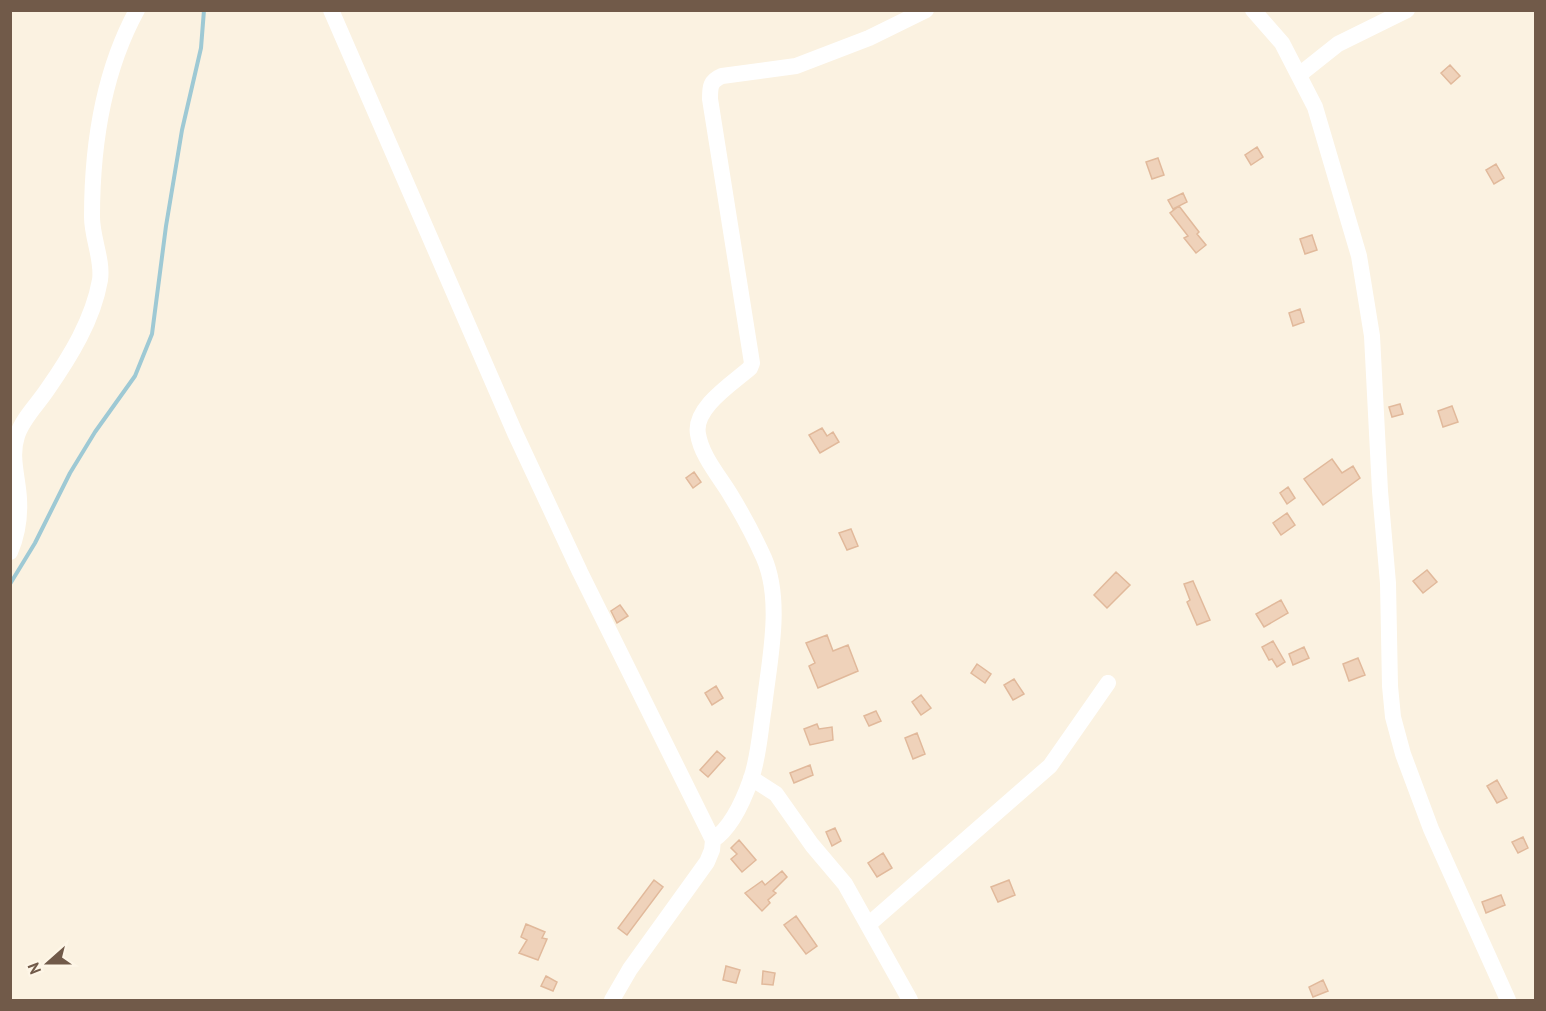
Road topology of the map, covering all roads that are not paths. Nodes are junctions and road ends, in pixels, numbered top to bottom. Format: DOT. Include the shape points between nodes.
graph roads {
  1 [pos="136,10"];
  2 [pos="331,10"];
  3 [pos="926,10"];
  4 [pos="1253,10"];
  5 [pos="1407,10"];
  6 [pos="1299,75"];
  7 [pos="10,552"];
  8 [pos="1108,683"];
  9 [pos="751,778"];
  10 [pos="713,840"];
  11 [pos="867,925"];
  12 [pos="612,1000"];
  13 [pos="910,1000"];
  14 [pos="1508,1000"];
  1 -- 7 [label="street" via="105,90 92,221 100,278 91,317 16,437 19,517"];
  2 -- 10 [label="street" via="520,443"];
  3 -- 9 [label="street" via="869,38 796,66 722,76 710,85 752,363 708,404 697,433 764,557 771,584 772,638 758,754"];
  4 -- 6 [label="street" via="1282,43"];
  5 -- 6 [label="street" via="1338,44"];
  6 -- 14 [label="street" via="1315,107 1356,245 1372,336 1393,717 1431,830"];
  8 -- 11 [label="street" via="1050,766"];
  9 -- 10 [label="street" via="724,830"];
  9 -- 11 [label="street" via="776,794 788,808 845,884"];
  10 -- 12 [label="street" via="706,862"];
  11 -- 13 [label="street"];
}
